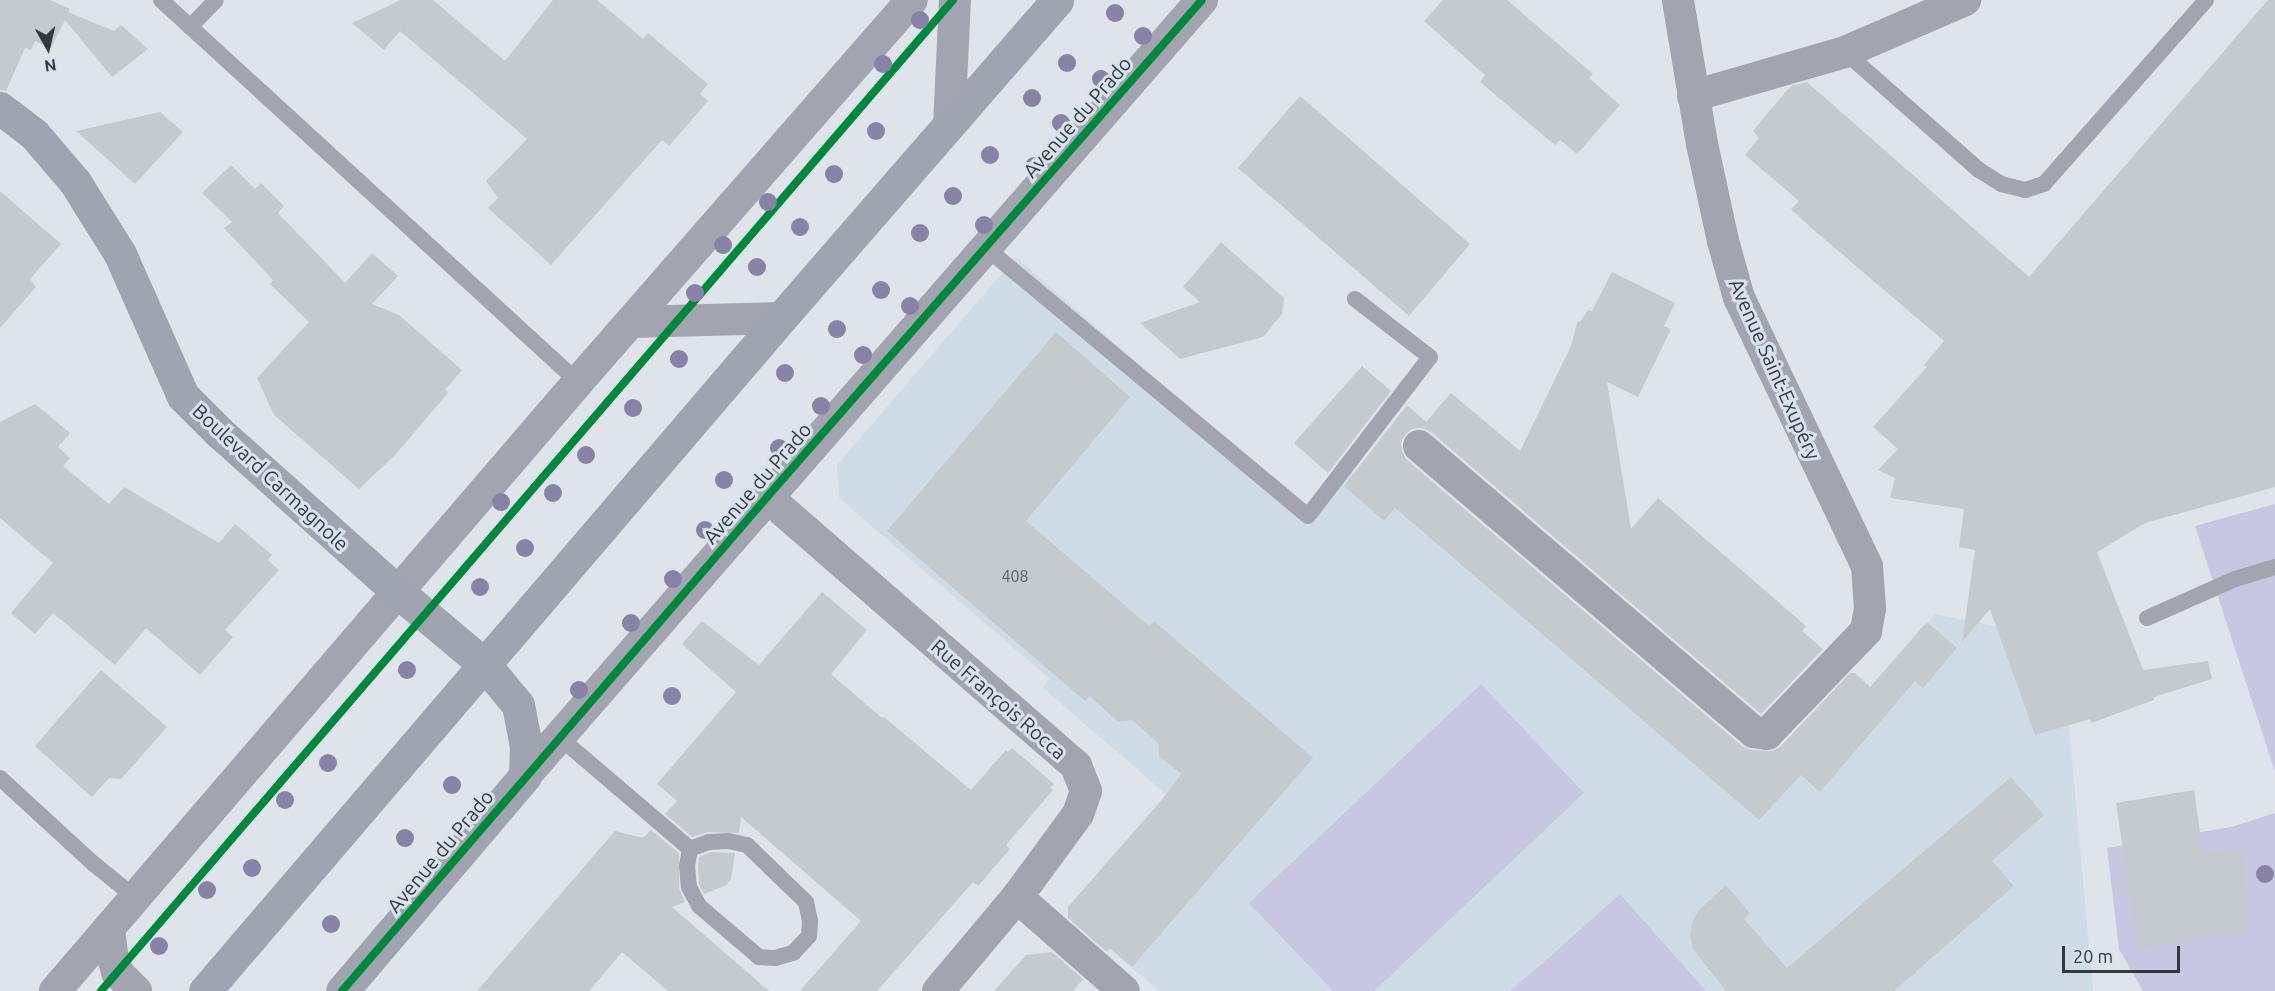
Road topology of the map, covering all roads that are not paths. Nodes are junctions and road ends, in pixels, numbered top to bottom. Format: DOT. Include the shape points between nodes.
graph roads {
  1 [pos="161,0"];
  2 [pos="216,0"];
  3 [pos="912,0"];
  4 [pos="955,0"];
  5 [pos="1057,0"];
  6 [pos="1202,0"];
  7 [pos="1678,0"];
  8 [pos="1965,0"];
  9 [pos="2206,0"];
  10 [pos="190,27"];
  11 [pos="1845,52"];
  12 [pos="1693,96"];
  13 [pos="0,108"];
  14 [pos="950,126"];
  15 [pos="985,247"];
  16 [pos="1355,299"];
  17 [pos="781,318"];
  18 [pos="631,322"];
  19 [pos="578,382"];
  20 [pos="1419,446"];
  21 [pos="766,497"];
  22 [pos="2275,567"];
  23 [pos="398,592"];
  24 [pos="2147,618"];
  25 [pos="485,665"];
  26 [pos="559,737"];
  27 [pos="525,776"];
  28 [pos="0,778"];
  29 [pos="690,849"];
  30 [pos="1017,897"];
  31 [pos="136,898"];
  32 [pos="109,929"];
  33 [pos="55,991"];
  34 [pos="136,991"];
  35 [pos="205,991"];
  36 [pos="342,991"];
  37 [pos="938,991"];
  38 [pos="1124,991"];
  1 -- 10 [label="lane"];
  2 -- 10 [label="lane"];
  3 -- 18 [label="street"];
  4 -- 14 [label="street"];
  5 -- 14 [label="main road"];
  6 -- 15 [label="street, Avenue du Prado"];
  7 -- 12 [label="street, Avenue Saint-Exupéry"];
  8 -- 11 [label="street"];
  9 -- 11 [label="lane" via="2044,184 2025,190 2001,184 1979,170"];
  10 -- 19 [label="lane"];
  11 -- 12 [label="street"];
  12 -- 20 [label="street, Avenue Saint-Exupéry" via="1723,242 1739,298 1868,566 1871,588 1866,630 1767,734 1754,732"];
  13 -- 23 [label="main road, Boulevard Carmagnole" via="34,134 75,182 120,254 183,396"];
  14 -- 17 [label="main road"];
  15 -- 16 [label="lane" via="1308,516 1430,357"];
  15 -- 21 [label="street, Avenue du Prado"];
  17 -- 18 [label="street"];
  17 -- 25 [label="main road"];
  18 -- 19 [label="street"];
  19 -- 23 [label="street"];
  21 -- 26 [label="street, Avenue du Prado"];
  21 -- 30 [label="street, Rue François Rocca" via="1076,766 1086,791 1078,814"];
  22 -- 24 [label="lane" via="2235,579"];
  23 -- 25 [label="main road, Boulevard Carmagnole"];
  23 -- 31 [label="street"];
  25 -- 27 [label="main road" via="518,705 526,746"];
  25 -- 35 [label="main road"];
  26 -- 27 [label="street, Avenue du Prado"];
  26 -- 29 [label="lane"];
  27 -- 36 [label="main road, Avenue du Prado"];
  28 -- 31 [label="lane"];
  29 -- 29 [label="lane" via="689,886 699,906 759,957 775,958 793,952 809,936 806,902 747,845 709,842"];
  30 -- 37 [label="street, Rue François Rocca"];
  30 -- 38 [label="street"];
  31 -- 32 [label="street"];
  32 -- 33 [label="street"];
  32 -- 34 [label="street" via="117,972"];
}
